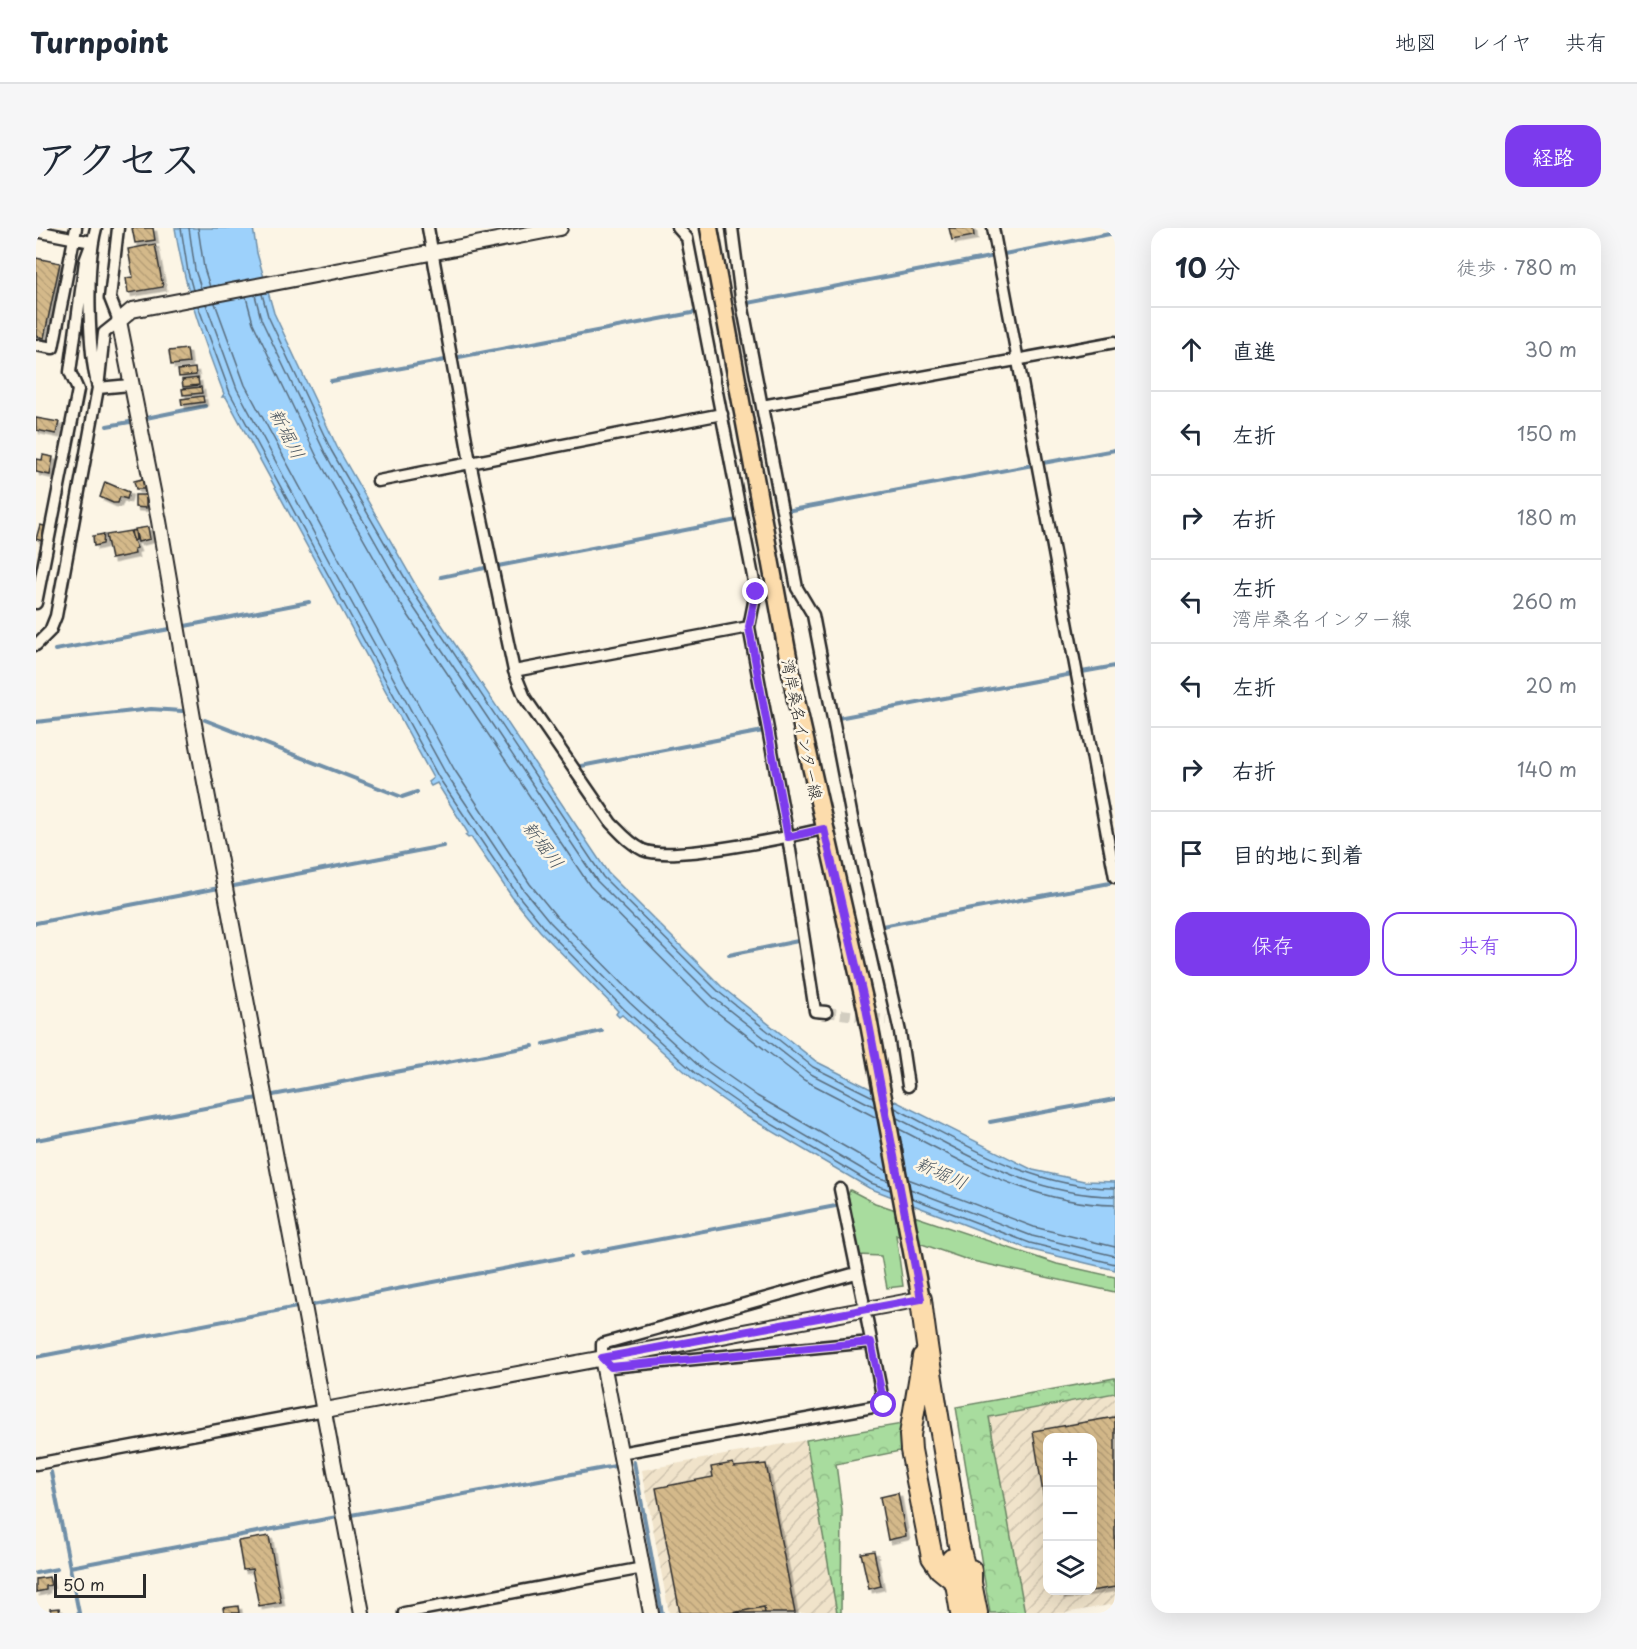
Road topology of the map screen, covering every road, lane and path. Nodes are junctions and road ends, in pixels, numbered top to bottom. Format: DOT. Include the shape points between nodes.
graph roads {
  1 [pos="96,228"];
  2 [pos="118,228"];
  3 [pos="428,228"];
  4 [pos="560,228"];
  5 [pos="678,228"];
  6 [pos="709,228"];
  7 [pos="732,228"];
  8 [pos="993,228"];
  9 [pos="36,231"];
  10 [pos="75,233"];
  11 [pos="92,243"];
  12 [pos="433,253"];
  13 [pos="119,321"];
  14 [pos="1115,342"];
  15 [pos="36,345"];
  16 [pos="1016,360"];
  17 [pos="130,385"];
  18 [pos="98,388"];
  19 [pos="762,406"];
  20 [pos="722,414"];
  21 [pos="470,462"];
  22 [pos="378,481"];
  23 [pos="36,603"];
  24 [pos="749,627"];
  25 [pos="36,645"];
  26 [pos="514,671"];
  27 [pos="824,829"];
  28 [pos="788,837"];
  29 [pos="1115,877"];
  30 [pos="826,1012"];
  31 [pos="886,1020"];
  32 [pos="897,1021"];
  33 [pos="908,1086"];
  34 [pos="840,1189"];
  35 [pos="856,1273"];
  36 [pos="921,1299"];
  37 [pos="863,1300"];
  38 [pos="867,1320"];
  39 [pos="871,1342"];
  40 [pos="926,1346"];
  41 [pos="602,1358"];
  42 [pos="325,1410"];
  43 [pos="620,1453"];
  44 [pos="36,1464"];
  45 [pos="643,1568"];
  46 [pos="962,1595"];
  47 [pos="362,1613"];
  48 [pos="404,1613"];
  49 [pos="651,1613"];
  50 [pos="976,1613"];
  1 -- 11 [label="street"];
  2 -- 13 [label="street" via="110,298"];
  3 -- 12 [label="street"];
  4 -- 12 [label="street"];
  5 -- 20 [label="street" via="687,238"];
  6 -- 27 [label="main road, 湾岸桑名インター線" via="777,601"];
  7 -- 19 [label="street"];
  8 -- 16 [label="street"];
  9 -- 10 [label="street"];
  10 -- 11 [label="street"];
  10 -- 15 [label="street" via="53,348"];
  11 -- 18 [label="street" via="93,369"];
  11 -- 23 [label="street" via="85,261 70,372 78,390"];
  12 -- 13 [label="street" via="132,310"];
  12 -- 21 [label="street"];
  13 -- 17 [label="street"];
  13 -- 18 [label="street" via="104,333"];
  14 -- 16 [label="street"];
  16 -- 19 [label="street"];
  16 -- 29 [label="street"];
  17 -- 18 [label="street"];
  17 -- 42 [label="street" via="159,521"];
  18 -- 25 [label="street" via="56,616 50,631"];
  19 -- 32 [label="street" via="797,588 813,615"];
  20 -- 21 [label="street"];
  20 -- 24 [label="street" via="756,592"];
  21 -- 22 [label="street"];
  21 -- 26 [label="street"];
  24 -- 26 [label="street"];
  24 -- 28 [label="street"];
  26 -- 28 [label="street" via="525,698 611,823 644,850 666,854"];
  27 -- 28 [label="street"];
  27 -- 36 [label="main road, 湾岸桑名インター線" via="866,1008"];
  28 -- 30 [label="street" via="815,1011"];
  31 -- 32 [label="street"];
  32 -- 33 [label="street"];
  34 -- 35 [label="street"];
  35 -- 37 [label="street"];
  35 -- 41 [label="street" via="602,1344"];
  36 -- 40 [label="highway"];
  36 -- 41 [label="street"];
  38 -- 39 [label="street"];
  39 -- 41 [label="street" via="611,1367"];
  39 -- 43 [label="street" via="884,1405"];
  40 -- 46 [label="highway" via="944,1390 972,1546"];
  40 -- 46 [label="highway" via="921,1449 942,1557"];
  41 -- 42 [label="street"];
  41 -- 43 [label="street"];
  42 -- 44 [label="street"];
  42 -- 47 [label="street"];
  43 -- 45 [label="street"];
  45 -- 48 [label="street"];
  45 -- 49 [label="street"];
  46 -- 50 [label="highway"];
}
